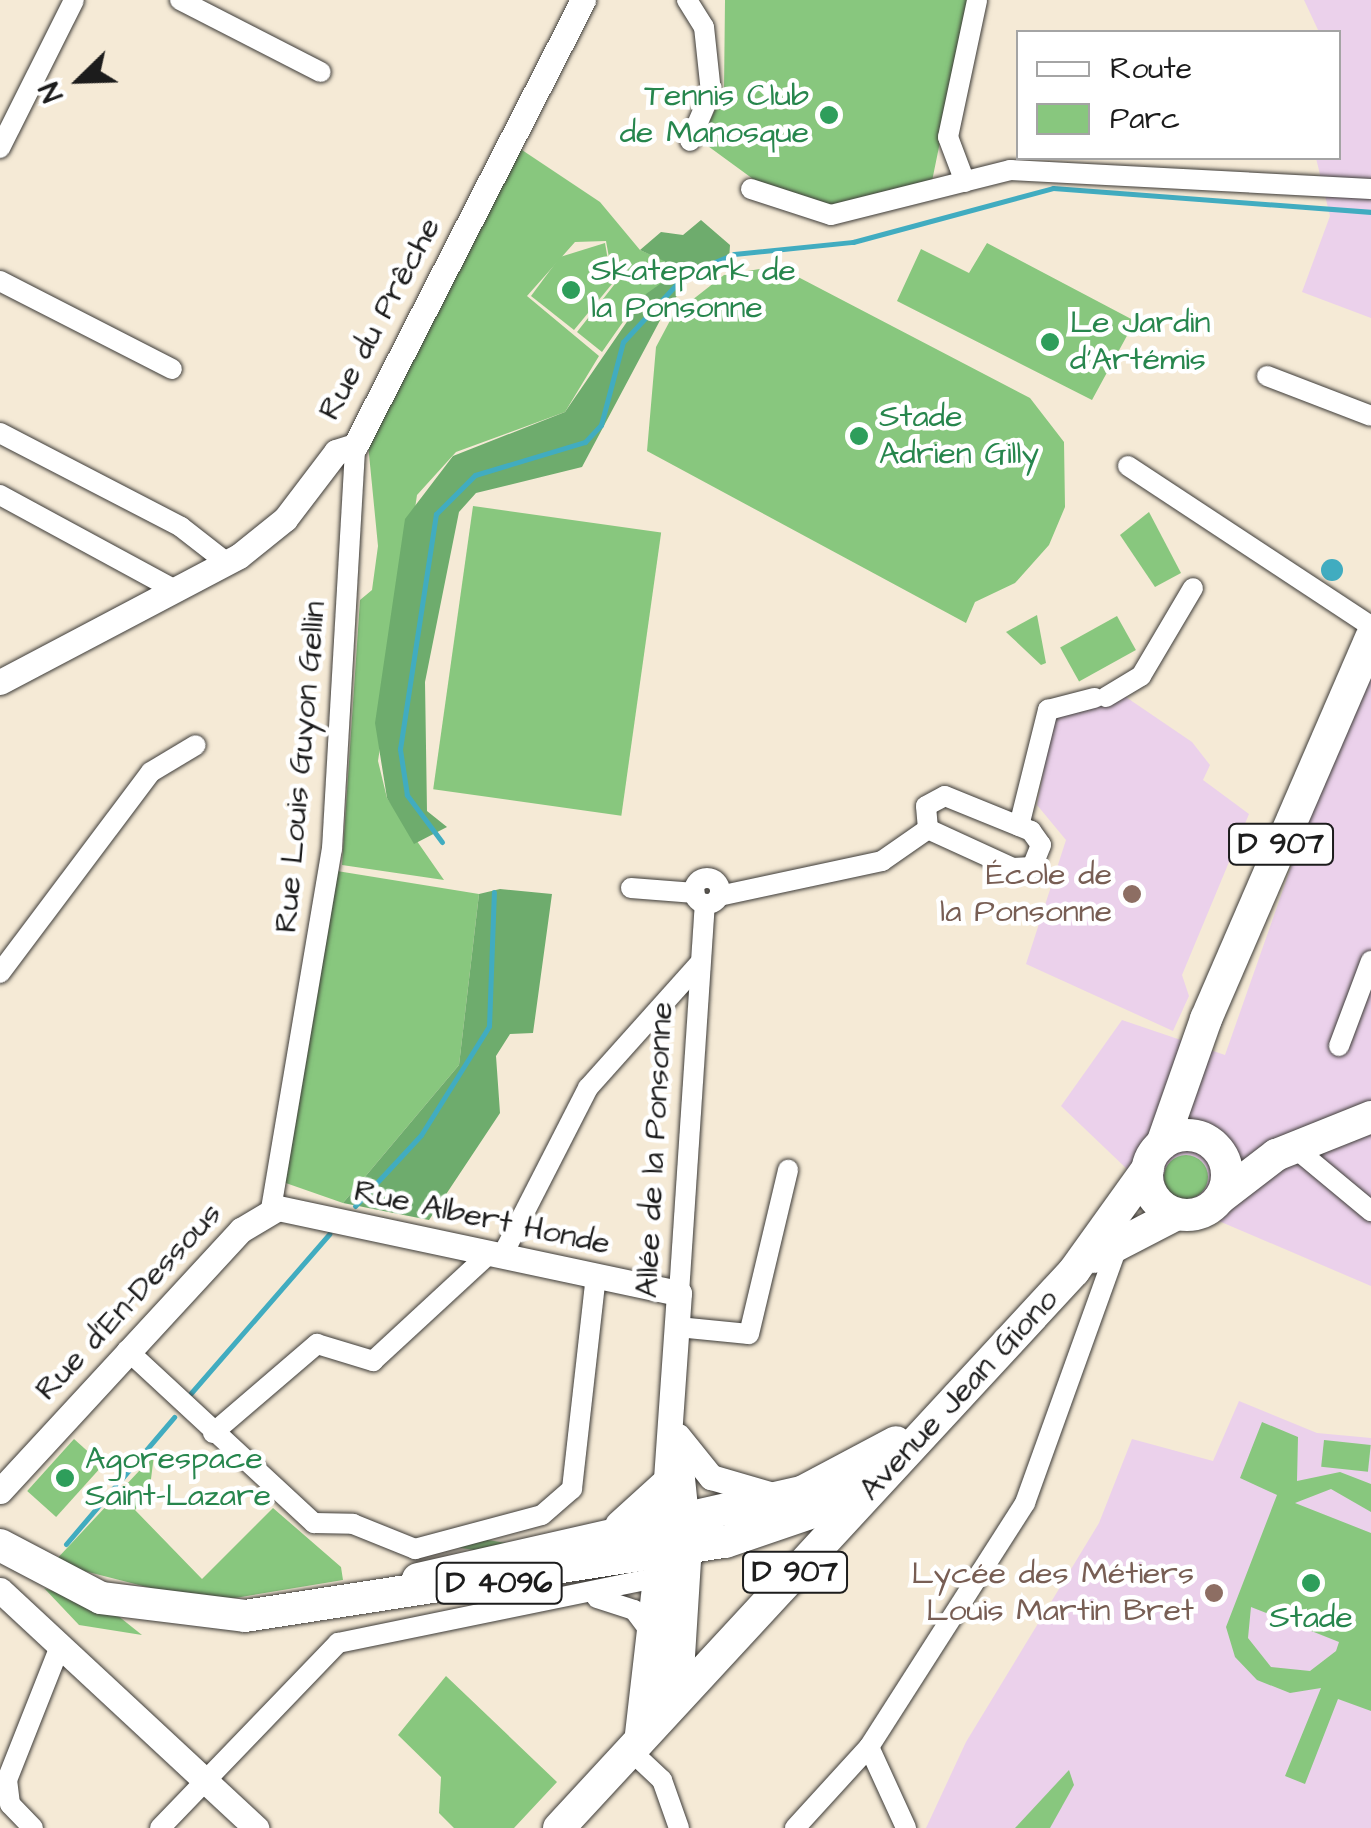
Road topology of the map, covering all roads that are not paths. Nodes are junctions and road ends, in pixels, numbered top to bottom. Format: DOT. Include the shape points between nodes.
graph roads {
  1 [pos="74,0"];
  2 [pos="180,0"];
  3 [pos="583,0"];
  4 [pos="687,0"];
  5 [pos="977,0"];
  6 [pos="321,72"];
  7 [pos="690,141"];
  8 [pos="0,148"];
  9 [pos="965,182"];
  10 [pos="1371,188"];
  11 [pos="750,189"];
  12 [pos="0,281"];
  13 [pos="172,370"];
  14 [pos="1267,376"];
  15 [pos="1371,416"];
  16 [pos="0,433"];
  17 [pos="355,446"];
  18 [pos="1128,466"];
  19 [pos="0,495"];
  20 [pos="227,563"];
  21 [pos="1193,588"];
  22 [pos="177,591"];
  23 [pos="1371,626"];
  24 [pos="1371,636"];
  25 [pos="0,682"];
  26 [pos="196,745"];
  27 [pos="1019,826"];
  28 [pos="928,829"];
  29 [pos="631,888"];
  30 [pos="709,893"];
  31 [pos="1371,961"];
  32 [pos="700,964"];
  33 [pos="0,974"];
  34 [pos="1339,1046"];
  35 [pos="1194,1052"];
  36 [pos="1371,1118"];
  37 [pos="1213,1142"];
  38 [pos="1286,1151"];
  39 [pos="1155,1156"];
  40 [pos="788,1170"];
  41 [pos="1220,1198"];
  42 [pos="270,1209"];
  43 [pos="1371,1211"];
  44 [pos="1177,1214"];
  45 [pos="1120,1239"];
  46 [pos="496,1254"];
  47 [pos="1074,1272"];
  48 [pos="596,1276"];
  49 [pos="679,1293"];
  50 [pos="678,1326"];
  51 [pos="127,1350"];
  52 [pos="674,1400"];
  53 [pos="948,1407"];
  54 [pos="207,1427"];
  55 [pos="678,1436"];
  56 [pos="908,1436"];
  57 [pos="890,1469"];
  58 [pos="664,1486"];
  59 [pos="0,1491"];
  60 [pos="804,1491"];
  61 [pos="617,1528"];
  62 [pos="675,1543"];
  63 [pos="1,1545"];
  64 [pos="0,1590"];
  65 [pos="575,1596"];
  66 [pos="332,1606"];
  67 [pos="654,1636"];
  68 [pos="60,1646"];
  69 [pos="657,1712"];
  70 [pos="869,1747"];
  71 [pos="206,1780"];
  72 [pos="33,1828"];
  73 [pos="160,1828"];
  74 [pos="256,1828"];
  75 [pos="559,1828"];
  76 [pos="679,1828"];
  77 [pos="796,1828"];
  78 [pos="906,1828"];
  1 -- 8 [label="street"];
  2 -- 6 [label="street"];
  3 -- 17 [label="street, Rue du Prêche"];
  4 -- 7 [label="street" via="702,23 710,92"];
  5 -- 9 [label="street" via="948,133"];
  9 -- 10 [label="street" via="1084,168"];
  9 -- 11 [label="street" via="832,215"];
  12 -- 13 [label="street"];
  14 -- 15 [label="street"];
  16 -- 20 [label="street" via="181,527"];
  17 -- 20 [label="street, Rue du Prêche" via="336,452 284,519"];
  17 -- 42 [label="street, Rue Louis Guyon Gellin" via="332,850"];
  18 -- 23 [label="street"];
  19 -- 22 [label="street"];
  20 -- 22 [label="street, Rue du Prêche"];
  21 -- 27 [label="street" via="1141,676 1100,697 1048,710"];
  22 -- 25 [label="street, Rue du Prêche"];
  24 -- 35 [label="main road, D 907"];
  26 -- 33 [label="street" via="152,772"];
  27 -- 28 [label="street" via="940,796 924,813"];
  27 -- 28 [label="street" via="1041,846 1022,871"];
  28 -- 30 [label="street" via="882,861"];
  29 -- 30 [label="street"];
  30 -- 32 [label="street, Allée de la Ponsonne"];
  31 -- 34 [label="street"];
  32 -- 46 [label="street" via="588,1088"];
  32 -- 49 [label="street, Allée de la Ponsonne"];
  35 -- 37 [label="main road"];
  35 -- 39 [label="main road, D 907"];
  36 -- 38 [label="main road"];
  37 -- 38 [label="main road"];
  37 -- 39 [label="main road" via="1195,1136"];
  37 -- 41 [label="main road" via="1228,1176"];
  38 -- 41 [label="main road"];
  38 -- 43 [label="street"];
  39 -- 44 [label="main road" via="1151,1192"];
  39 -- 47 [label="main road, Avenue Jean Giono / D 4096"];
  40 -- 50 [label="street" via="749,1334"];
  41 -- 44 [label="main road" via="1201,1213"];
  42 -- 46 [label="street, Rue Albert Honde"];
  42 -- 51 [label="street, Rue d'En-Dessous"];
  44 -- 45 [label="main road, Avenue Jean Giono / D 4096"];
  45 -- 47 [label="main road, Avenue Jean Giono / D 4096"];
  45 -- 70 [label="street" via="1030,1493"];
  46 -- 48 [label="street, Rue Albert Honde"];
  46 -- 54 [label="street" via="373,1361 316,1344"];
  47 -- 53 [label="main road, Avenue Jean Giono / D 4096"];
  48 -- 49 [label="street, Rue Albert Honde"];
  48 -- 54 [label="street" via="578,1470 565,1499 542,1515 464,1540 392,1547 352,1524 314,1523"];
  49 -- 50 [label="street, Allée de la Ponsonne"];
  50 -- 52 [label="street, Allée de la Ponsonne"];
  51 -- 54 [label="street"];
  51 -- 59 [label="street, Rue d'En-Dessous"];
  52 -- 55 [label="street, Allée de la Ponsonne"];
  52 -- 58 [label="street, Allée de la Ponsonne"];
  53 -- 56 [label="main road, D 4096"];
  53 -- 57 [label="main road, Avenue Jean Giono / D 4096"];
  55 -- 60 [label="street" via="723,1484"];
  55 -- 62 [label="street, Allée de la Ponsonne"];
  56 -- 60 [label="main road, D 4096"];
  56 -- 62 [label="main road" via="812,1500"];
  57 -- 62 [label="main road, D 4096" via="802,1518"];
  57 -- 69 [label="main road, Avenue Jean Giono / D 907"];
  58 -- 61 [label="main road"];
  58 -- 62 [label="street, Allée de la Ponsonne"];
  60 -- 62 [label="main road, D 4096"];
  61 -- 62 [label="main road, D 4096"];
  61 -- 66 [label="main road, D 4096"];
  62 -- 65 [label="street"];
  62 -- 66 [label="main road, D 4096"];
  62 -- 67 [label="main road"];
  62 -- 69 [label="main road"];
  63 -- 66 [label="main road, D 4096" via="56,1581 128,1605 214,1616"];
  64 -- 68 [label="street"];
  65 -- 67 [label="street" via="626,1605"];
  65 -- 71 [label="street" via="330,1648"];
  67 -- 69 [label="main road"];
  68 -- 71 [label="street"];
  68 -- 72 [label="street" via="6,1792"];
  69 -- 75 [label="main road, Avenue Jean Giono / D 907"];
  69 -- 76 [label="street" via="662,1780"];
  70 -- 77 [label="street"];
  70 -- 78 [label="street"];
  71 -- 73 [label="street"];
  71 -- 74 [label="street"];
}
